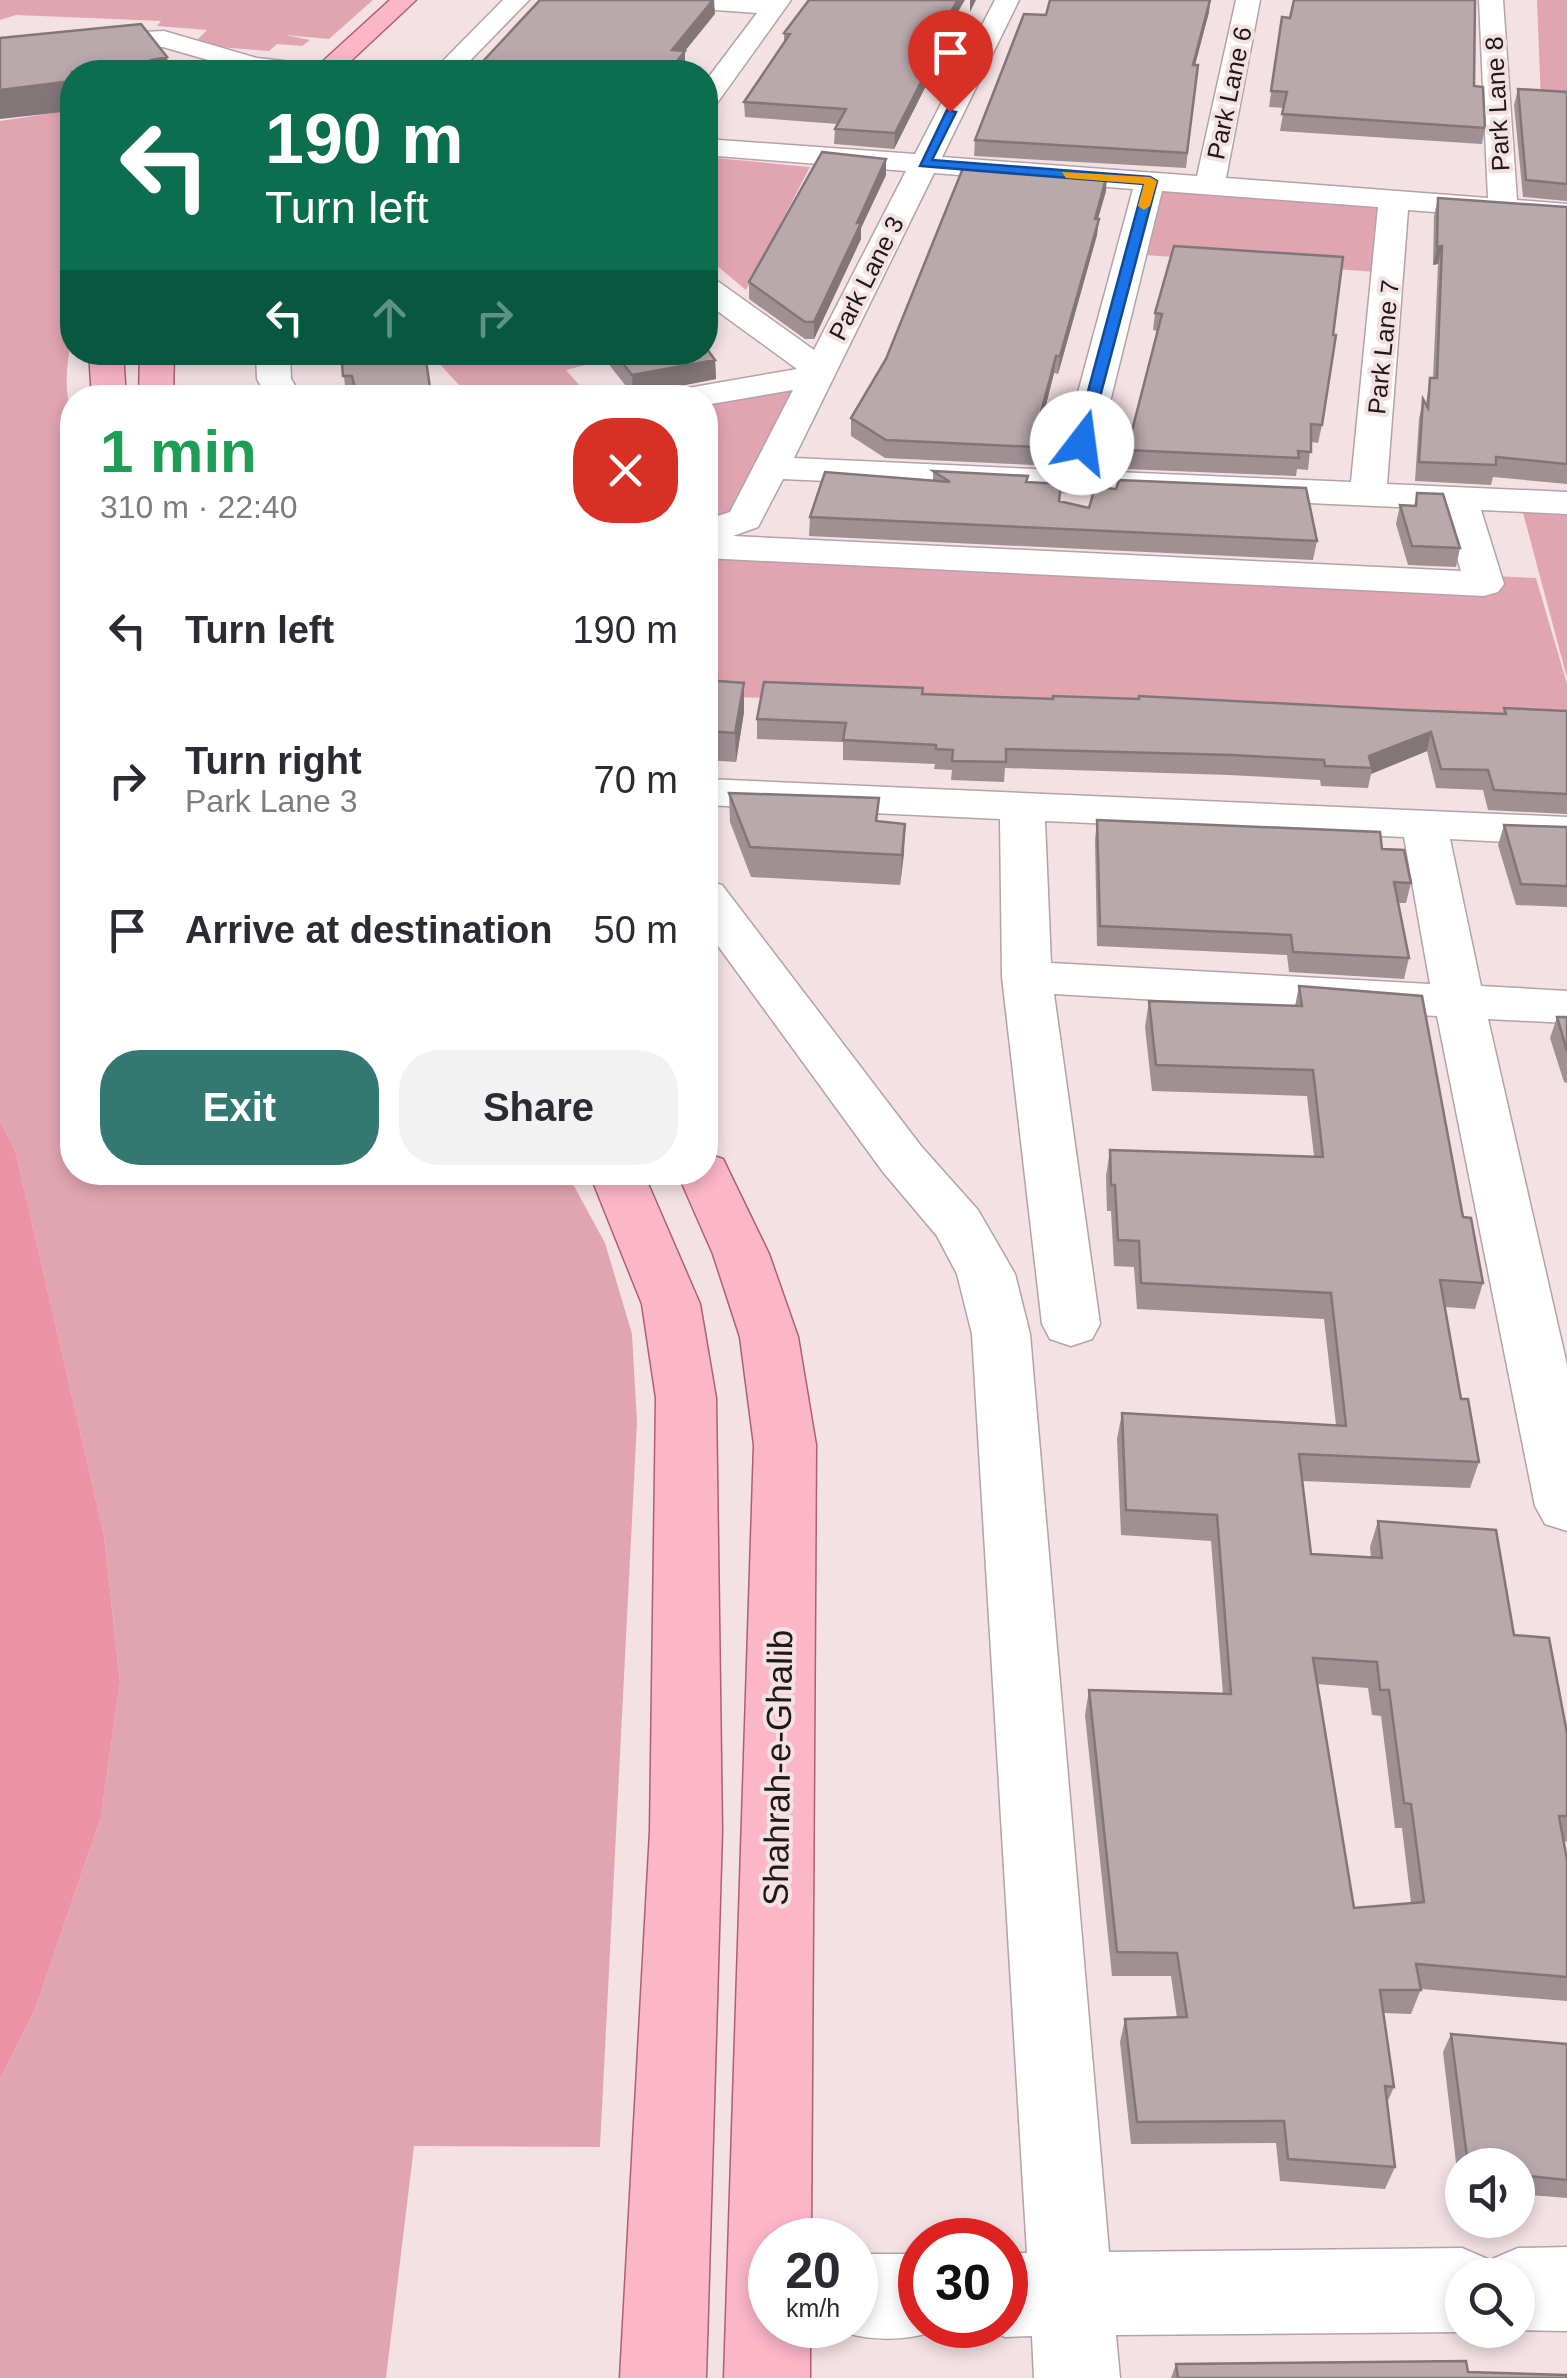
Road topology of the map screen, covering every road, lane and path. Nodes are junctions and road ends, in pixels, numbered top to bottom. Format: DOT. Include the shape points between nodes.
graph roads {
  1 [pos="517,0"];
  2 [pos="676,0"];
  3 [pos="1007,0"];
  4 [pos="1248,0"];
  5 [pos="1490,0"];
  6 [pos="777,4"];
  7 [pos="416,6"];
  8 [pos="0,55"];
  9 [pos="236,60"];
  10 [pos="341,60"];
  11 [pos="375,60"];
  12 [pos="457,60"];
  13 [pos="718,83"];
  14 [pos="718,148"];
  15 [pos="924,163"];
  16 [pos="1150,181"];
  17 [pos="1210,185"];
  18 [pos="1394,200"];
  19 [pos="1502,208"];
  20 [pos="1567,213"];
  21 [pos="718,297"];
  22 [pos="819,373"];
  23 [pos="718,392"];
  24 [pos="771,468"];
  25 [pos="1072,481"];
  26 [pos="1368,494"];
  27 [pos="1458,498"];
  28 [pos="1567,502"];
  29 [pos="718,528"];
  30 [pos="718,547"];
  31 [pos="718,793"];
  32 [pos="1022,809"];
  33 [pos="1425,827"];
  34 [pos="1567,831"];
  35 [pos="718,913"];
  36 [pos="1027,977"];
  37 [pos="1456,1000"];
  38 [pos="1567,1007"];
  39 [pos="621,1185"];
  40 [pos="710,1185"];
  41 [pos="1071,1324"];
  42 [pos="1567,1506"];
  43 [pos="770,2218"];
  44 [pos="1567,2289"];
  45 [pos="1445,2290"];
  46 [pos="1535,2290"];
  47 [pos="1037,2295"];
  48 [pos="768,2348"];
  49 [pos="663,2378"];
  50 [pos="767,2378"];
  51 [pos="1077,2378"];
  1 -- 12 [label="street"];
  2 -- 6 [label="street"];
  3 -- 15 [label="street, Park Lane 3"];
  4 -- 17 [label="street, Park Lane 6"];
  5 -- 19 [label="street, Park Lane 8"];
  6 -- 13 [label="street"];
  7 -- 10 [label="main road"];
  7 -- 11 [label="main road"];
  8 -- 9 [label="street" via="164,39"];
  14 -- 15 [label="street"];
  15 -- 16 [label="street"];
  15 -- 22 [label="street, Park Lane 3"];
  16 -- 17 [label="street"];
  16 -- 25 [label="street"];
  17 -- 18 [label="street"];
  18 -- 19 [label="street"];
  18 -- 26 [label="street, Park Lane 7"];
  19 -- 20 [label="street"];
  21 -- 22 [label="street"];
  22 -- 23 [label="street"];
  22 -- 24 [label="street, Park Lane 3"];
  24 -- 25 [label="street"];
  24 -- 29 [label="street, Park Lane 3" via="745,518"];
  25 -- 26 [label="street"];
  26 -- 27 [label="street"];
  27 -- 28 [label="street"];
  27 -- 30 [label="street" via="1484,584"];
  31 -- 32 [label="street"];
  32 -- 33 [label="street"];
  32 -- 36 [label="street"];
  33 -- 34 [label="street"];
  33 -- 37 [label="street"];
  35 -- 47 [label="street" via="958,1224 986,1274 1002,1334"];
  36 -- 37 [label="street"];
  36 -- 41 [label="street"];
  37 -- 38 [label="street"];
  37 -- 42 [label="street"];
  39 -- 49 [label="main road" via="671,1304 686,1398 686,1831"];
  40 -- 43 [label="main road, Shahrah-e-Ghalib" via="769,1338 785,1444"];
  44 -- 46 [label="street"];
  45 -- 47 [label="street"];
  47 -- 51 [label="street"];
  48 -- 50 [label="main road, Shahrah-e-Ghalib"];
}
